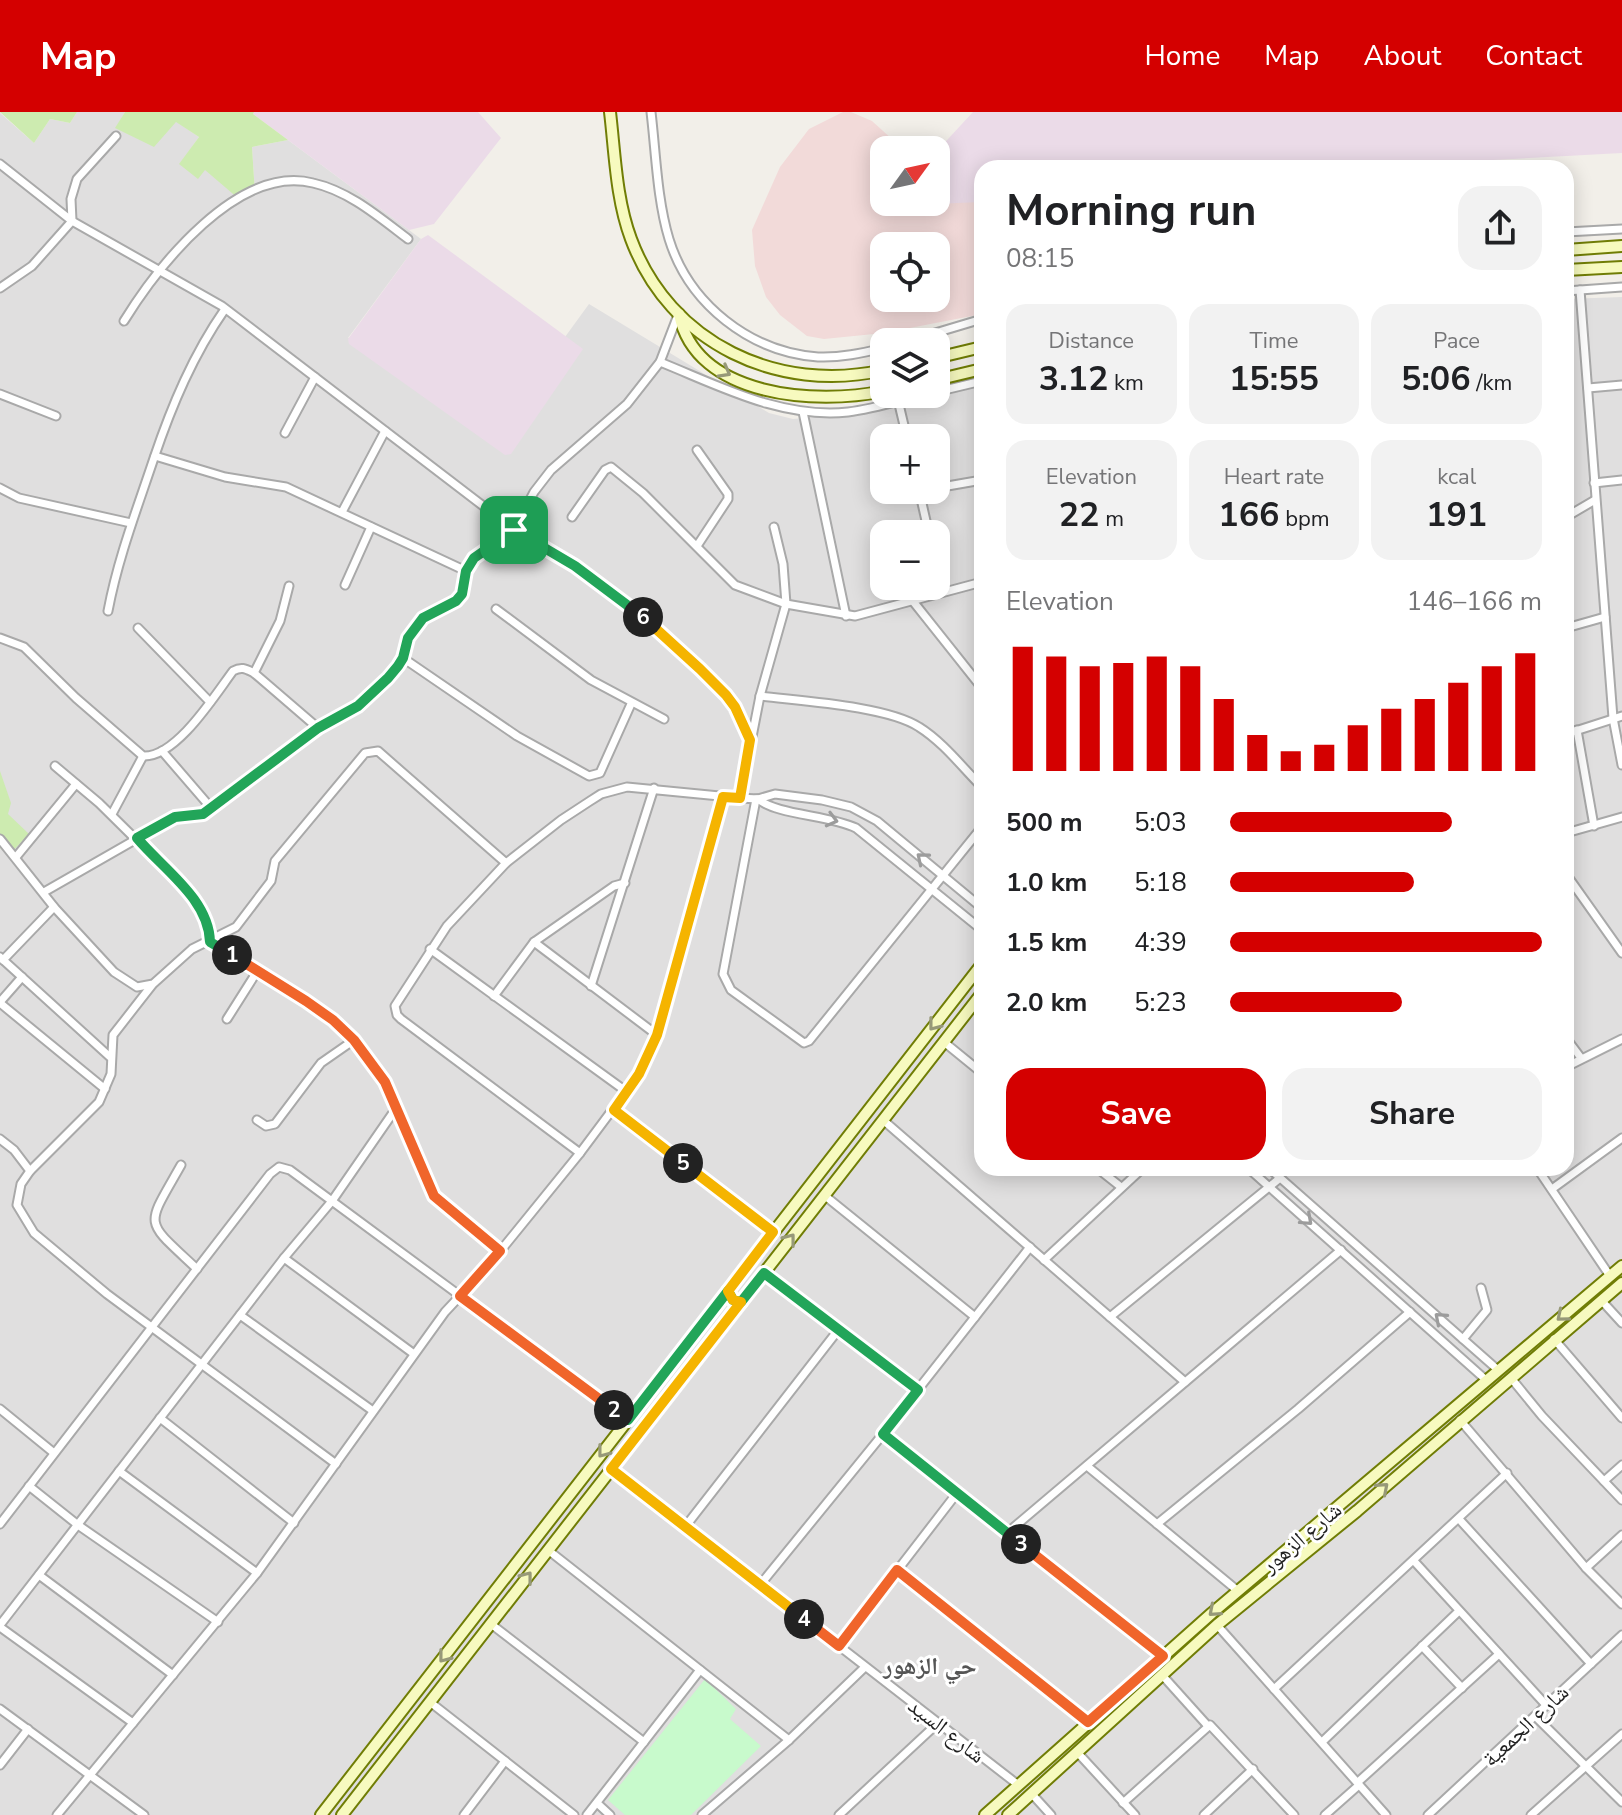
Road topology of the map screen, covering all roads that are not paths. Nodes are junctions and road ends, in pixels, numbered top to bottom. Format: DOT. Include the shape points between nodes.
graph roads {
  1 [pos="610,112"];
  2 [pos="651,112"];
  3 [pos="116,136"];
  4 [pos="0,164"];
  5 [pos="72,221"];
  6 [pos="1622,229"];
  7 [pos="1574,232"];
  8 [pos="408,239"];
  9 [pos="1622,246"];
  10 [pos="1592,247"];
  11 [pos="1574,249"];
  12 [pos="1622,267"];
  13 [pos="1592,268"];
  14 [pos="159,271"];
  15 [pos="1574,271"];
  16 [pos="1622,287"];
  17 [pos="0,288"];
  18 [pos="1574,290"];
  19 [pos="1580,290"];
  20 [pos="225,309"];
  21 [pos="679,314"];
  22 [pos="124,321"];
  23 [pos="974,321"];
  24 [pos="950,329"];
  25 [pos="974,349"];
  26 [pos="870,351"];
  27 [pos="950,355"];
  28 [pos="660,362"];
  29 [pos="974,371"];
  30 [pos="870,372"];
  31 [pos="315,377"];
  32 [pos="950,377"];
  33 [pos="974,383"];
  34 [pos="1622,385"];
  35 [pos="1588,388"];
  36 [pos="950,389"];
  37 [pos="870,393"];
  38 [pos="0,394"];
  39 [pos="870,407"];
  40 [pos="803,412"];
  41 [pos="56,416"];
  42 [pos="385,431"];
  43 [pos="285,433"];
  44 [pos="697,450"];
  45 [pos="155,456"];
  46 [pos="1622,480"];
  47 [pos="974,481"];
  48 [pos="1594,483"];
  49 [pos="950,486"];
  50 [pos="0,488"];
  51 [pos="1595,500"];
  52 [pos="342,512"];
  53 [pos="1574,512"];
  54 [pos="1574,515"];
  55 [pos="1596,516"];
  56 [pos="572,517"];
  57 [pos="131,523"];
  58 [pos="371,527"];
  59 [pos="774,527"];
  60 [pos="514,530"];
  61 [pos="697,546"];
  62 [pos="466,571"];
  63 [pos="974,584"];
  64 [pos="345,585"];
  65 [pos="289,586"];
  66 [pos="950,590"];
  67 [pos="912,600"];
  68 [pos="786,604"];
  69 [pos="496,609"];
  70 [pos="108,611"];
  71 [pos="846,616"];
  72 [pos="1605,617"];
  73 [pos="1574,626"];
  74 [pos="138,628"];
  75 [pos="0,638"];
  76 [pos="403,658"];
  77 [pos="254,673"];
  78 [pos="974,678"];
  79 [pos="760,696"];
  80 [pos="210,702"];
  81 [pos="631,704"];
  82 [pos="1622,716"];
  83 [pos="1613,718"];
  84 [pos="664,719"];
  85 [pos="318,728"];
  86 [pos="1577,730"];
  87 [pos="1574,731"];
  88 [pos="750,740"];
  89 [pos="162,751"];
  90 [pos="143,756"];
  91 [pos="1622,765"];
  92 [pos="55,766"];
  93 [pos="974,779"];
  94 [pos="76,784"];
  95 [pos="654,788"];
  96 [pos="723,797"];
  97 [pos="740,798"];
  98 [pos="757,799"];
  99 [pos="212,809"];
  100 [pos="112,814"];
  101 [pos="1622,817"];
  102 [pos="1594,826"];
  103 [pos="1574,831"];
  104 [pos="974,837"];
  105 [pos="137,838"];
  106 [pos="0,839"];
  107 [pos="16,857"];
  108 [pos="506,863"];
  109 [pos="942,875"];
  110 [pos="625,883"];
  111 [pos="1574,885"];
  112 [pos="931,888"];
  113 [pos="44,892"];
  114 [pos="974,901"];
  115 [pos="54,907"];
  116 [pos="974,923"];
  117 [pos="210,942"];
  118 [pos="534,942"];
  119 [pos="430,949"];
  120 [pos="1622,953"];
  121 [pos="2,959"];
  122 [pos="258,970"];
  123 [pos="974,974"];
  124 [pos="22,977"];
  125 [pos="153,984"];
  126 [pos="591,986"];
  127 [pos="494,996"];
  128 [pos="0,1002"];
  129 [pos="974,1003"];
  130 [pos="227,1019"];
  131 [pos="657,1035"];
  132 [pos="1622,1039"];
  133 [pos="354,1040"];
  134 [pos="944,1042"];
  135 [pos="1574,1049"];
  136 [pos="111,1058"];
  137 [pos="1581,1058"];
  138 [pos="1574,1062"];
  139 [pos="974,1066"];
  140 [pos="105,1089"];
  141 [pos="627,1092"];
  142 [pos="397,1107"];
  143 [pos="614,1110"];
  144 [pos="257,1120"];
  145 [pos="883,1120"];
  146 [pos="1622,1138"];
  147 [pos="0,1139"];
  148 [pos="580,1153"];
  149 [pos="181,1165"];
  150 [pos="30,1171"];
  151 [pos="1574,1173"];
  152 [pos="1107,1176"];
  153 [pos="1134,1176"];
  154 [pos="1257,1176"];
  155 [pos="1543,1176"];
  156 [pos="1570,1176"];
  157 [pos="1280,1178"];
  158 [pos="1121,1187"];
  159 [pos="1269,1187"];
  160 [pos="1552,1189"];
  161 [pos="824,1195"];
  162 [pos="332,1201"];
  163 [pos="773,1232"];
  164 [pos="1030,1247"];
  165 [pos="1341,1250"];
  166 [pos="500,1251"];
  167 [pos="284,1258"];
  168 [pos="1044,1260"];
  169 [pos="1622,1266"];
  170 [pos="197,1269"];
  171 [pos="764,1273"];
  172 [pos="1610,1276"];
  173 [pos="1622,1283"];
  174 [pos="1481,1288"];
  175 [pos="728,1291"];
  176 [pos="460,1296"];
  177 [pos="1601,1300"];
  178 [pos="741,1302"];
  179 [pos="1410,1312"];
  180 [pos="240,1315"];
  181 [pos="975,1317"];
  182 [pos="1110,1317"];
  183 [pos="1622,1323"];
  184 [pos="150,1327"];
  185 [pos="839,1329"];
  186 [pos="1463,1339"];
  187 [pos="1554,1339"];
  188 [pos="414,1354"];
  189 [pos="201,1365"];
  190 [pos="1498,1370"];
  191 [pos="1511,1377"];
  192 [pos="1486,1380"];
  193 [pos="1185,1382"];
  194 [pos="918,1390"];
  195 [pos="0,1409"];
  196 [pos="373,1411"];
  197 [pos="160,1418"];
  198 [pos="1622,1418"];
  199 [pos="628,1420"];
  200 [pos="1460,1420"];
  201 [pos="883,1434"];
  202 [pos="54,1453"];
  203 [pos="336,1464"];
  204 [pos="1622,1465"];
  205 [pos="1087,1466"];
  206 [pos="611,1469"];
  207 [pos="119,1471"];
  208 [pos="1507,1473"];
  209 [pos="1604,1481"];
  210 [pos="29,1486"];
  211 [pos="957,1493"];
  212 [pos="1347,1498"];
  213 [pos="1622,1500"];
  214 [pos="1357,1511"];
  215 [pos="1459,1519"];
  216 [pos="294,1523"];
  217 [pos="0,1524"];
  218 [pos="1157,1524"];
  219 [pos="78,1525"];
  220 [pos="685,1527"];
  221 [pos="1007,1533"];
  222 [pos="1622,1535"];
  223 [pos="548,1550"];
  224 [pos="1414,1561"];
  225 [pos="1586,1568"];
  226 [pos="897,1570"];
  227 [pos="257,1573"];
  228 [pos="39,1575"];
  229 [pos="760,1585"];
  230 [pos="1238,1591"];
  231 [pos="1622,1604"];
  232 [pos="1459,1611"];
  233 [pos="218,1622"];
  234 [pos="491,1624"];
  235 [pos="1217,1625"];
  236 [pos="0,1626"];
  237 [pos="1622,1635"];
  238 [pos="839,1646"];
  239 [pos="1422,1646"];
  240 [pos="1499,1654"];
  241 [pos="1163,1656"];
  242 [pos="1591,1664"];
  243 [pos="865,1667"];
  244 [pos="700,1670"];
  245 [pos="173,1675"];
  246 [pos="1162,1675"];
  247 [pos="1462,1688"];
  248 [pos="1274,1689"];
  249 [pos="430,1702"];
  250 [pos="1546,1705"];
  251 [pos="0,1709"];
  252 [pos="1535,1716"];
  253 [pos="1088,1722"];
  254 [pos="133,1723"];
  255 [pos="938,1723"];
  256 [pos="1207,1725"];
  257 [pos="28,1729"];
  258 [pos="1622,1734"];
  259 [pos="789,1740"];
  260 [pos="378,1742"];
  261 [pos="644,1742"];
  262 [pos="1322,1742"];
  263 [pos="1077,1752"];
  264 [pos="391,1753"];
  265 [pos="505,1761"];
  266 [pos="0,1765"];
  267 [pos="1586,1766"];
  268 [pos="1253,1769"];
  269 [pos="89,1776"];
  270 [pos="1017,1784"];
  271 [pos="1358,1784"];
  272 [pos="1031,1793"];
  273 [pos="1622,1802"];
  274 [pos="597,1803"];
  275 [pos="1123,1803"];
  276 [pos="1210,1813"];
  277 [pos="57,1815"];
  278 [pos="144,1815"];
  279 [pos="321,1815"];
  280 [pos="342,1815"];
  281 [pos="464,1815"];
  282 [pos="574,1815"];
  283 [pos="587,1815"];
  284 [pos="610,1815"];
  285 [pos="702,1815"];
  286 [pos="839,1815"];
  287 [pos="985,1815"];
  288 [pos="1008,1815"];
  289 [pos="1051,1815"];
  290 [pos="1135,1815"];
  291 [pos="1294,1815"];
  292 [pos="1325,1815"];
  293 [pos="1386,1815"];
  294 [pos="1428,1815"];
  295 [pos="1531,1815"];
  1 -- 21 [label="main road" via="630,237 650,278"];
  2 -- 26 [label="street" via="669,240 686,276 711,308 742,333 798,354 838,357"];
  3 -- 5 [label="street" via="77,179"];
  4 -- 5 [label="street"];
  5 -- 14 [label="street"];
  5 -- 17 [label="street" via="32,266"];
  6 -- 7 [label="street"];
  8 -- 14 [label="street" via="338,191 285,181 259,188 203,223"];
  9 -- 10 [label="main road"];
  10 -- 11 [label="main road"];
  10 -- 13 [label="main road"];
  12 -- 13 [label="main road"];
  13 -- 15 [label="main road"];
  14 -- 20 [label="street"];
  14 -- 22 [label="street"];
  16 -- 19 [label="street"];
  18 -- 19 [label="street"];
  19 -- 35 [label="street"];
  20 -- 31 [label="street"];
  20 -- 45 [label="street" via="194,357"];
  21 -- 28 [label="street"];
  21 -- 30 [label="main road" via="727,351 769,368 829,378"];
  21 -- 37 [label="main road, one-way" via="688,341 700,356 747,384 799,397"];
  23 -- 24 [label="street"];
  25 -- 27 [label="main road"];
  28 -- 40 [label="street" via="760,402"];
  28 -- 60 [label="street" via="623,410 542,480"];
  29 -- 32 [label="main road"];
  31 -- 42 [label="street"];
  31 -- 43 [label="street"];
  33 -- 36 [label="street"];
  34 -- 35 [label="street"];
  35 -- 48 [label="street"];
  38 -- 41 [label="street"];
  39 -- 40 [label="street"];
  40 -- 71 [label="street"];
  42 -- 52 [label="street"];
  42 -- 60 [label="street"];
  44 -- 61 [label="street" via="728,494"];
  45 -- 52 [label="street" via="225,477 286,487"];
  45 -- 57 [label="street"];
  46 -- 48 [label="street"];
  47 -- 49 [label="street"];
  48 -- 51 [label="street"];
  50 -- 57 [label="street" via="19,498"];
  51 -- 53 [label="street"];
  51 -- 55 [label="street"];
  52 -- 58 [label="street"];
  54 -- 55 [label="street"];
  55 -- 72 [label="street"];
  56 -- 61 [label="street" via="611,467"];
  57 -- 70 [label="street"];
  58 -- 62 [label="street"];
  58 -- 64 [label="street"];
  59 -- 68 [label="street"];
  60 -- 62 [label="street" via="479,553"];
  60 -- 88 [label="street" via="575,566 660,631 726,695"];
  61 -- 68 [label="street" via="735,585"];
  62 -- 76 [label="street" via="462,594 423,618 408,638"];
  63 -- 66 [label="street"];
  65 -- 77 [label="street" via="280,621"];
  67 -- 71 [label="street"];
  67 -- 78 [label="street"];
  68 -- 71 [label="street"];
  68 -- 79 [label="street"];
  69 -- 81 [label="street"];
  72 -- 73 [label="street"];
  72 -- 83 [label="street"];
  74 -- 80 [label="street"];
  75 -- 90 [label="street" via="24,647"];
  76 -- 81 [label="street" via="517,736 592,777 600,773"];
  76 -- 85 [label="street" via="358,706"];
  77 -- 80 [label="street" via="243,667 233,671"];
  77 -- 85 [label="street"];
  79 -- 88 [label="street"];
  79 -- 93 [label="street" via="909,721"];
  80 -- 89 [label="street"];
  81 -- 84 [label="street"];
  82 -- 83 [label="street"];
  83 -- 86 [label="street"];
  83 -- 91 [label="street"];
  85 -- 99 [label="street"];
  86 -- 87 [label="street"];
  86 -- 102 [label="street"];
  88 -- 97 [label="street"];
  89 -- 90 [label="street"];
  89 -- 99 [label="street"];
  90 -- 100 [label="street"];
  92 -- 94 [label="street"];
  94 -- 100 [label="street"];
  94 -- 107 [label="street"];
  95 -- 96 [label="street"];
  95 -- 108 [label="street" via="627,787 601,794"];
  95 -- 110 [label="street"];
  96 -- 97 [label="street"];
  96 -- 131 [label="street"];
  97 -- 98 [label="street"];
  109 -- 98 [label="street, one-way" via="877,821 851,807 775,794"];
  98 -- 112 [label="street, one-way" via="770,807 856,828"];
  98 -- 112 [label="street" via="723,974 731,990 802,1043 809,1041"];
  99 -- 105 [label="street" via="175,817"];
  100 -- 105 [label="street"];
  101 -- 102 [label="street"];
  102 -- 103 [label="street"];
  104 -- 109 [label="street"];
  105 -- 113 [label="street"];
  105 -- 117 [label="street" via="203,911"];
  106 -- 107 [label="street"];
  107 -- 113 [label="street"];
  108 -- 117 [label="street" via="372,751 275,861 271,881 246,916"];
  108 -- 119 [label="street"];
  109 -- 112 [label="street"];
  109 -- 114 [label="street"];
  110 -- 118 [label="street"];
  110 -- 126 [label="street"];
  111 -- 120 [label="street"];
  112 -- 116 [label="street"];
  113 -- 115 [label="street"];
  115 -- 121 [label="street"];
  115 -- 125 [label="street" via="121,979 137,987"];
  117 -- 122 [label="street"];
  117 -- 125 [label="street" via="184,954"];
  118 -- 126 [label="street"];
  118 -- 127 [label="street"];
  119 -- 127 [label="street"];
  119 -- 148 [label="street" via="397,1001 397,1015"];
  121 -- 124 [label="street"];
  122 -- 130 [label="street"];
  122 -- 133 [label="street"];
  123 -- 163 [label="main road, one-way"];
  124 -- 128 [label="street"];
  124 -- 136 [label="street"];
  125 -- 136 [label="street" via="113,1035"];
  126 -- 131 [label="street"];
  127 -- 141 [label="street"];
  128 -- 140 [label="street"];
  129 -- 134 [label="main road"];
  131 -- 141 [label="street"];
  132 -- 137 [label="street"];
  133 -- 142 [label="street"];
  133 -- 144 [label="street" via="321,1063 275,1124"];
  134 -- 139 [label="street"];
  134 -- 145 [label="main road"];
  135 -- 137 [label="street"];
  136 -- 140 [label="street"];
  137 -- 138 [label="street"];
  140 -- 150 [label="street" via="95,1108"];
  141 -- 143 [label="street"];
  142 -- 162 [label="street"];
  142 -- 166 [label="street" via="434,1196"];
  143 -- 148 [label="street"];
  143 -- 163 [label="street"];
  145 -- 161 [label="main road"];
  145 -- 164 [label="street"];
  146 -- 151 [label="street"];
  147 -- 150 [label="street"];
  148 -- 166 [label="street"];
  149 -- 170 [label="street" via="154,1213 154,1225"];
  150 -- 184 [label="street" via="17,1205 34,1233"];
  152 -- 158 [label="street"];
  153 -- 158 [label="street"];
  154 -- 159 [label="street"];
  155 -- 160 [label="street"];
  156 -- 160 [label="street"];
  157 -- 159 [label="street"];
  186 -- 157 [label="street, one-way"];
  158 -- 168 [label="street"];
  159 -- 165 [label="street, one-way"];
  159 -- 182 [label="street"];
  160 -- 172 [label="street"];
  171 -- 161 [label="main road, one-way"];
  161 -- 181 [label="street"];
  162 -- 167 [label="street"];
  162 -- 170 [label="street" via="285,1167 274,1170"];
  162 -- 176 [label="street"];
  163 -- 175 [label="main road"];
  164 -- 168 [label="street"];
  164 -- 181 [label="street"];
  165 -- 179 [label="street"];
  165 -- 193 [label="street"];
  166 -- 176 [label="street"];
  167 -- 180 [label="street"];
  167 -- 188 [label="street"];
  168 -- 182 [label="street"];
  169 -- 172 [label="main road, شارع الزهور"];
  170 -- 184 [label="street"];
  171 -- 178 [label="main road"];
  171 -- 185 [label="street"];
  172 -- 190 [label="main road, شارع الزهور, one-way"];
  173 -- 177 [label="main road, شارع الزهور"];
  174 -- 186 [label="street" via="1487,1310"];
  175 -- 178 [label="main road"];
  175 -- 199 [label="main road"];
  176 -- 188 [label="street"];
  176 -- 199 [label="street"];
  177 -- 183 [label="street"];
  177 -- 187 [label="main road, شارع الزهور"];
  178 -- 206 [label="main road"];
  179 -- 192 [label="street"];
  179 -- 218 [label="street"];
  180 -- 189 [label="street"];
  180 -- 196 [label="street"];
  181 -- 194 [label="street"];
  182 -- 193 [label="street"];
  184 -- 189 [label="street"];
  184 -- 202 [label="street"];
  185 -- 194 [label="street"];
  185 -- 220 [label="street"];
  186 -- 190 [label="street"];
  187 -- 191 [label="main road, شارع الزهور"];
  187 -- 198 [label="street"];
  188 -- 196 [label="street"];
  189 -- 197 [label="street"];
  189 -- 203 [label="street"];
  190 -- 192 [label="main road, شارع الزهور"];
  191 -- 200 [label="main road, شارع الزهور"];
  191 -- 209 [label="street"];
  192 -- 212 [label="main road, شارع الزهور"];
  193 -- 205 [label="street"];
  194 -- 201 [label="street"];
  195 -- 202 [label="street"];
  196 -- 203 [label="street"];
  197 -- 207 [label="street"];
  197 -- 216 [label="street"];
  199 -- 260 [label="main road, one-way"];
  200 -- 208 [label="street"];
  214 -- 200 [label="main road, شارع الزهور, one-way"];
  201 -- 211 [label="street"];
  201 -- 229 [label="street"];
  202 -- 210 [label="street"];
  203 -- 216 [label="street"];
  204 -- 209 [label="street"];
  205 -- 218 [label="street"];
  205 -- 221 [label="street"];
  206 -- 220 [label="street, شارع السيد"];
  206 -- 223 [label="main road"];
  207 -- 219 [label="street"];
  207 -- 227 [label="street"];
  208 -- 215 [label="street"];
  208 -- 225 [label="street"];
  209 -- 213 [label="street"];
  210 -- 217 [label="street"];
  210 -- 219 [label="street"];
  211 -- 221 [label="street"];
  211 -- 226 [label="street"];
  212 -- 214 [label="main road"];
  212 -- 230 [label="main road, شارع الزهور"];
  214 -- 235 [label="main road, شارع الزهور"];
  215 -- 224 [label="street"];
  215 -- 242 [label="street"];
  216 -- 227 [label="street"];
  218 -- 230 [label="street"];
  219 -- 228 [label="street"];
  219 -- 233 [label="street"];
  220 -- 229 [label="street, شارع السيد"];
  221 -- 241 [label="street"];
  222 -- 225 [label="street"];
  234 -- 223 [label="main road, one-way"];
  223 -- 244 [label="street"];
  224 -- 232 [label="street"];
  224 -- 248 [label="street"];
  225 -- 231 [label="street"];
  226 -- 238 [label="street"];
  226 -- 253 [label="street"];
  227 -- 233 [label="street"];
  228 -- 236 [label="street"];
  228 -- 245 [label="street"];
  229 -- 238 [label="street, شارع السيد"];
  230 -- 241 [label="main road, شارع الزهور, one-way"];
  232 -- 239 [label="street"];
  232 -- 240 [label="street"];
  233 -- 245 [label="street"];
  234 -- 249 [label="main road"];
  234 -- 261 [label="street"];
  235 -- 246 [label="main road, شارع الزهور"];
  235 -- 248 [label="street"];
  236 -- 254 [label="street"];
  237 -- 242 [label="street, شارع الجمعية"];
  238 -- 243 [label="street, شارع السيد"];
  239 -- 247 [label="street"];
  239 -- 262 [label="street"];
  240 -- 247 [label="street"];
  240 -- 250 [label="street"];
  241 -- 253 [label="main road, شارع الزهور"];
  242 -- 250 [label="street, شارع الجمعية"];
  243 -- 255 [label="street, شارع السيد"];
  243 -- 259 [label="street"];
  244 -- 259 [label="street"];
  244 -- 261 [label="street"];
  245 -- 254 [label="street"];
  246 -- 256 [label="street"];
  246 -- 263 [label="main road, شارع الزهور"];
  247 -- 271 [label="street"];
  248 -- 262 [label="street"];
  249 -- 264 [label="main road"];
  249 -- 265 [label="street"];
  250 -- 252 [label="street, شارع الجمعية"];
  251 -- 257 [label="street"];
  252 -- 267 [label="street"];
  252 -- 294 [label="street, شارع الجمعية"];
  253 -- 270 [label="main road, شارع الزهور"];
  254 -- 269 [label="street"];
  255 -- 270 [label="street, شارع السيد"];
  255 -- 286 [label="street"];
  256 -- 268 [label="street" via="1213,1725"];
  256 -- 275 [label="street"];
  257 -- 266 [label="street"];
  257 -- 269 [label="street"];
  258 -- 267 [label="street"];
  259 -- 285 [label="street"];
  260 -- 264 [label="main road"];
  260 -- 279 [label="main road"];
  261 -- 274 [label="street"];
  262 -- 271 [label="street"];
  263 -- 272 [label="main road, شارع الزهور"];
  263 -- 275 [label="street"];
  264 -- 280 [label="main road"];
  265 -- 281 [label="street"];
  265 -- 282 [label="street"];
  267 -- 273 [label="street"];
  267 -- 295 [label="street"];
  268 -- 276 [label="street"];
  268 -- 291 [label="street"];
  269 -- 277 [label="street"];
  269 -- 278 [label="street"];
  270 -- 287 [label="main road, شارع الزهور"];
  271 -- 292 [label="street"];
  271 -- 293 [label="street"];
  272 -- 288 [label="main road, شارع الزهور"];
  272 -- 289 [label="street"];
  274 -- 283 [label="street"];
  274 -- 284 [label="street"];
  275 -- 290 [label="street"];
}
